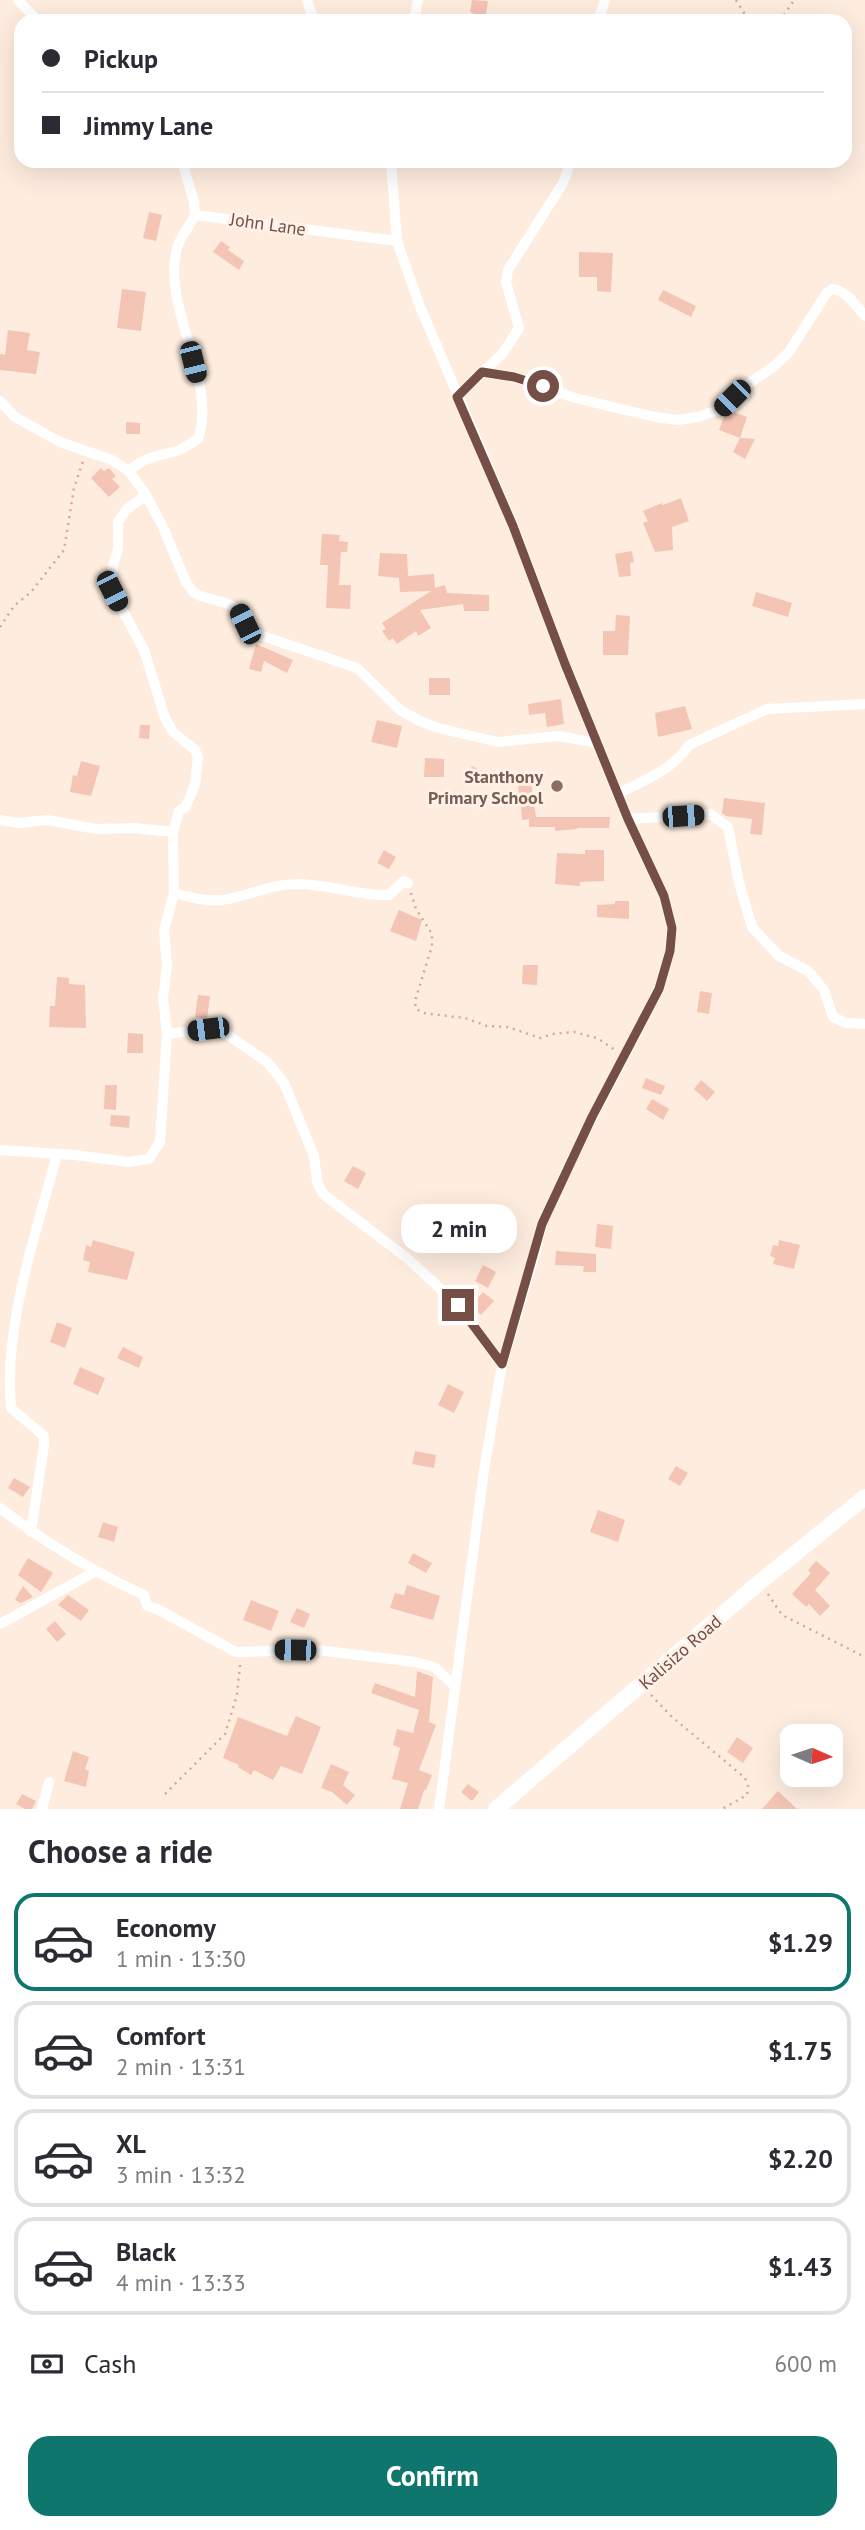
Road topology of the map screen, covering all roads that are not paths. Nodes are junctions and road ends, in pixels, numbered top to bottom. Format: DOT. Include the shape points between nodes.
graph roads {
  1 [pos="18,0"];
  2 [pos="31,14"];
  3 [pos="184,168"];
  4 [pos="392,168"];
  5 [pos="568,168"];
  6 [pos="195,215"];
  7 [pos="397,241"];
  8 [pos="865,316"];
  9 [pos="482,372"];
  10 [pos="457,397"];
  11 [pos="0,401"];
  12 [pos="129,471"];
  13 [pos="146,495"];
  14 [pos="865,704"];
  15 [pos="598,743"];
  16 [pos="618,794"];
  17 [pos="628,819"];
  18 [pos="0,820"];
  19 [pos="173,832"];
  20 [pos="408,883"];
  21 [pos="174,893"];
  22 [pos="865,1024"];
  23 [pos="167,1034"];
  24 [pos="0,1150"];
  25 [pos="57,1154"];
  26 [pos="502,1364"];
  27 [pos="865,1497"];
  28 [pos="0,1508"];
  29 [pos="31,1532"];
  30 [pos="96,1571"];
  31 [pos="0,1624"];
  32 [pos="456,1686"];
  33 [pos="49,1783"];
  34 [pos="42,1809"];
  35 [pos="439,1809"];
  36 [pos="496,1809"];
  1 -- 2 [label="street"];
  3 -- 6 [label="street"];
  4 -- 7 [label="street"];
  5 -- 9 [label="street" via="508,270 506,282 519,328 503,353"];
  6 -- 7 [label="street, John Lane"];
  6 -- 12 [label="street" via="177,245 174,263 177,299 199,383 202,427 198,439 179,450 139,461"];
  7 -- 10 [label="street"];
  8 -- 9 [label="street" via="839,289 832,289 789,352 773,367 721,409 678,420"];
  9 -- 10 [label="street"];
  10 -- 15 [label="street"];
  11 -- 12 [label="street" via="15,416 60,442 112,460"];
  12 -- 13 [label="street"];
  13 -- 15 [label="street" via="193,592 238,609 245,624 257,634 357,668 400,710 438,728 498,742 559,736"];
  13 -- 19 [label="street" via="118,522 112,591 144,650 165,718 198,758 193,792 186,808 179,811"];
  14 -- 16 [label="street" via="766,709 689,745 670,766"];
  15 -- 16 [label="street"];
  16 -- 17 [label="street"];
  17 -- 22 [label="street" via="710,814 728,827 747,915 760,937 779,956 808,971 824,989 833,1017"];
  17 -- 26 [label="street" via="664,896 672,928 670,951 659,989 542,1224"];
  18 -- 19 [label="street"];
  19 -- 21 [label="street"];
  20 -- 21 [label="street" via="404,881 389,895 301,884 274,885 227,900"];
  21 -- 23 [label="street" via="164,930"];
  23 -- 25 [label="street" via="160,1142 149,1159 128,1162"];
  23 -- 26 [label="street" via="222,1031 267,1062 284,1083 314,1156 323,1194 407,1258 458,1305"];
  24 -- 25 [label="street"];
  25 -- 29 [label="street" via="27,1263 9,1383 12,1408 44,1436"];
  26 -- 32 [label="street"];
  27 -- 36 [label="street, Kalisizo Road"];
  28 -- 29 [label="street"];
  29 -- 30 [label="street"];
  30 -- 31 [label="street"];
  30 -- 32 [label="street" via="144,1595 147,1606 236,1652 317,1650 415,1662 434,1667"];
  32 -- 35 [label="street"];
  33 -- 34 [label="street"];
}
